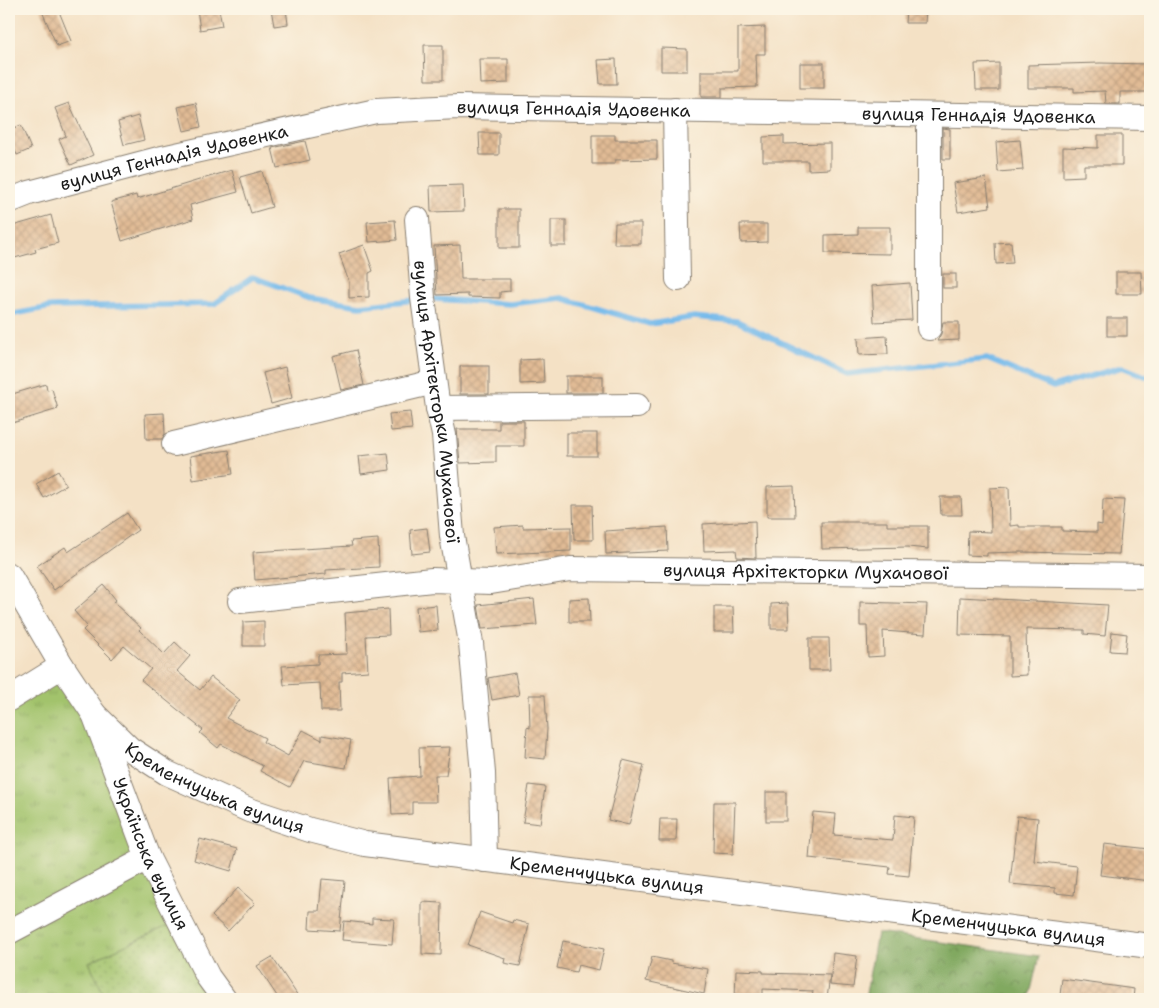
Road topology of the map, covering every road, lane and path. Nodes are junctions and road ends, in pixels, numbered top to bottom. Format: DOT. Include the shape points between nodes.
graph roads {
  1 [pos="675,110"];
  2 [pos="929,115"];
  3 [pos="1150,118"];
  4 [pos="9,201"];
  5 [pos="417,219"];
  6 [pos="678,279"];
  7 [pos="929,328"];
  8 [pos="434,382"];
  9 [pos="637,406"];
  10 [pos="438,408"];
  11 [pos="174,444"];
  12 [pos="9,575"];
  13 [pos="1150,576"];
  14 [pos="460,582"];
  15 [pos="240,601"];
  16 [pos="62,666"];
  17 [pos="9,699"];
  18 [pos="94,714"];
  19 [pos="148,858"];
  20 [pos="485,860"];
  21 [pos="9,932"];
  22 [pos="1150,946"];
  23 [pos="224,999"];
  1 -- 2 [label="street, вулиця Геннадія Удовенка"];
  1 -- 4 [label="street, вулиця Геннадія Удовенка" via="458,107 376,111 158,159"];
  1 -- 6 [label="street"];
  2 -- 3 [label="street, вулиця Геннадія Удовенка"];
  2 -- 7 [label="street"];
  5 -- 8 [label="street, вулиця Архітекторки Мухачової"];
  8 -- 10 [label="street, вулиця Архітекторки Мухачової"];
  8 -- 11 [label="street"];
  9 -- 10 [label="street"];
  10 -- 14 [label="street, вулиця Архітекторки Мухачової" via="444,435 452,536"];
  12 -- 16 [label="street, Українська вулиця"];
  13 -- 14 [label="street, вулиця Архітекторки Мухачової" via="570,569 491,582"];
  14 -- 15 [label="street, вулиця Архітекторки Мухачової" via="432,580"];
  14 -- 20 [label="street, вулиця Архітекторки Мухачової" via="472,644 482,753"];
  16 -- 17 [label="street"];
  16 -- 18 [label="street, Українська вулиця"];
  18 -- 19 [label="street, Українська вулиця"];
  18 -- 20 [label="street, Кременчуцька вулиця" via="130,749 168,773 249,810 364,844"];
  19 -- 21 [label="street"];
  19 -- 23 [label="street, Українська вулиця" via="208,977"];
  20 -- 22 [label="street, Кременчуцька вулиця"];
}
